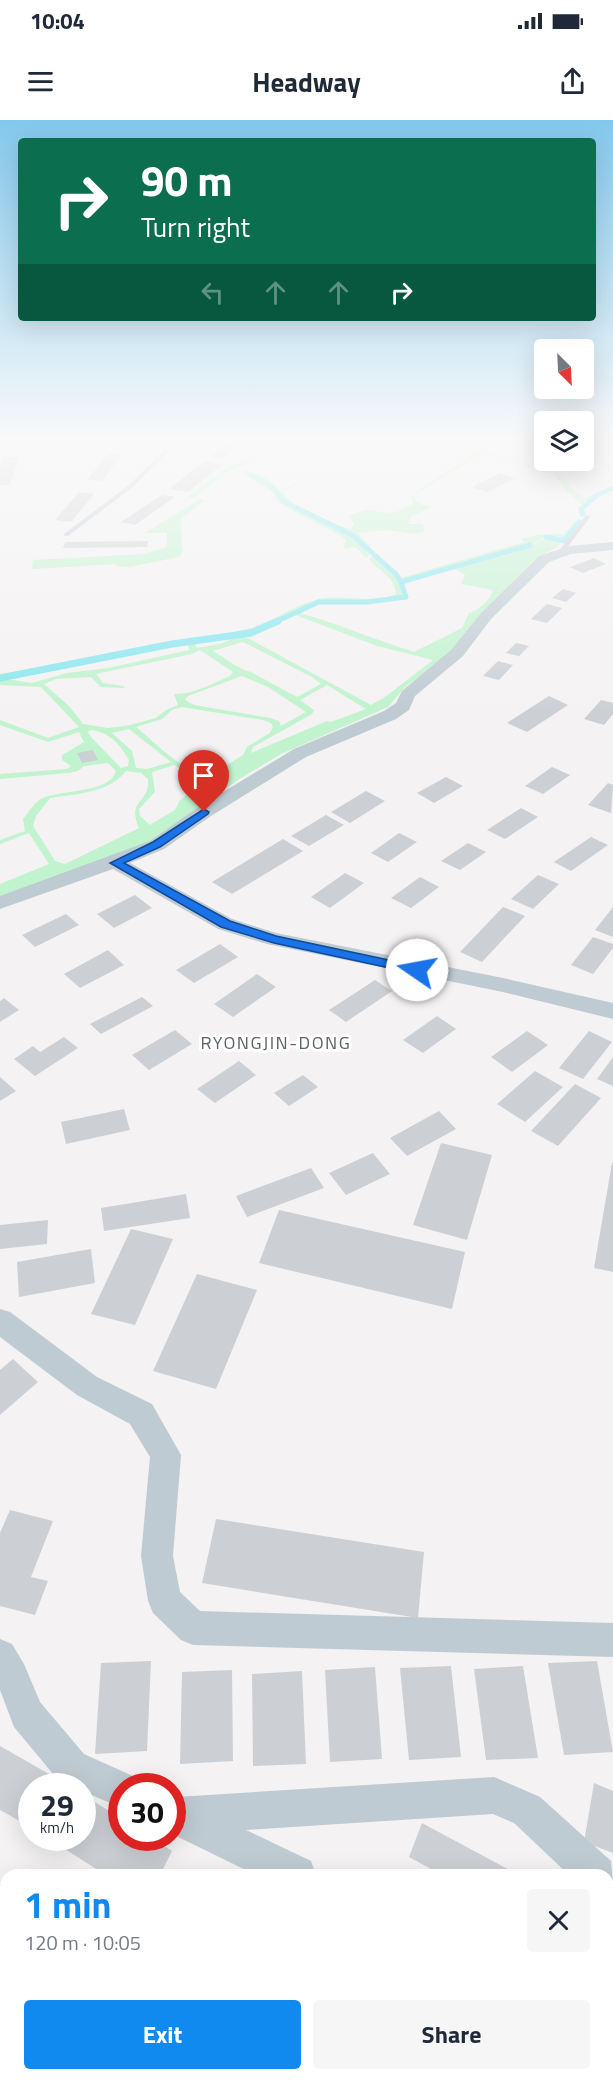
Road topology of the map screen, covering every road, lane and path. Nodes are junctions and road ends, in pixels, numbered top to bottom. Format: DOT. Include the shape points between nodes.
graph roads {
  1 [pos="73,529"];
  2 [pos="578,529"];
  3 [pos="66,535"];
  4 [pos="613,546"];
  5 [pos="561,552"];
  6 [pos="116,863"];
  7 [pos="0,903"];
  8 [pos="613,1011"];
  9 [pos="0,1321"];
  10 [pos="613,1640"];
  11 [pos="0,1656"];
  12 [pos="108,1784"];
  13 [pos="186,1814"];
  14 [pos="186,1821"];
  15 [pos="285,1869"];
  16 [pos="591,1869"];
  1 -- 3 [label="lane"];
  2 -- 5 [label="lane"];
  4 -- 5 [label="street"];
  5 -- 6 [label="street" via="544,559 531,571 486,616 457,653 408,694 403,706 300,753 157,845"];
  6 -- 7 [label="street"];
  6 -- 8 [label="street" via="225,924 274,939"];
  9 -- 10 [label="street" via="87,1386 141,1414 166,1455 157,1556 165,1601 192,1628"];
  11 -- 12 [label="street" via="27,1714 70,1767"];
  13 -- 16 [label="street" via="494,1795 527,1810"];
  14 -- 15 [label="street"];
}
